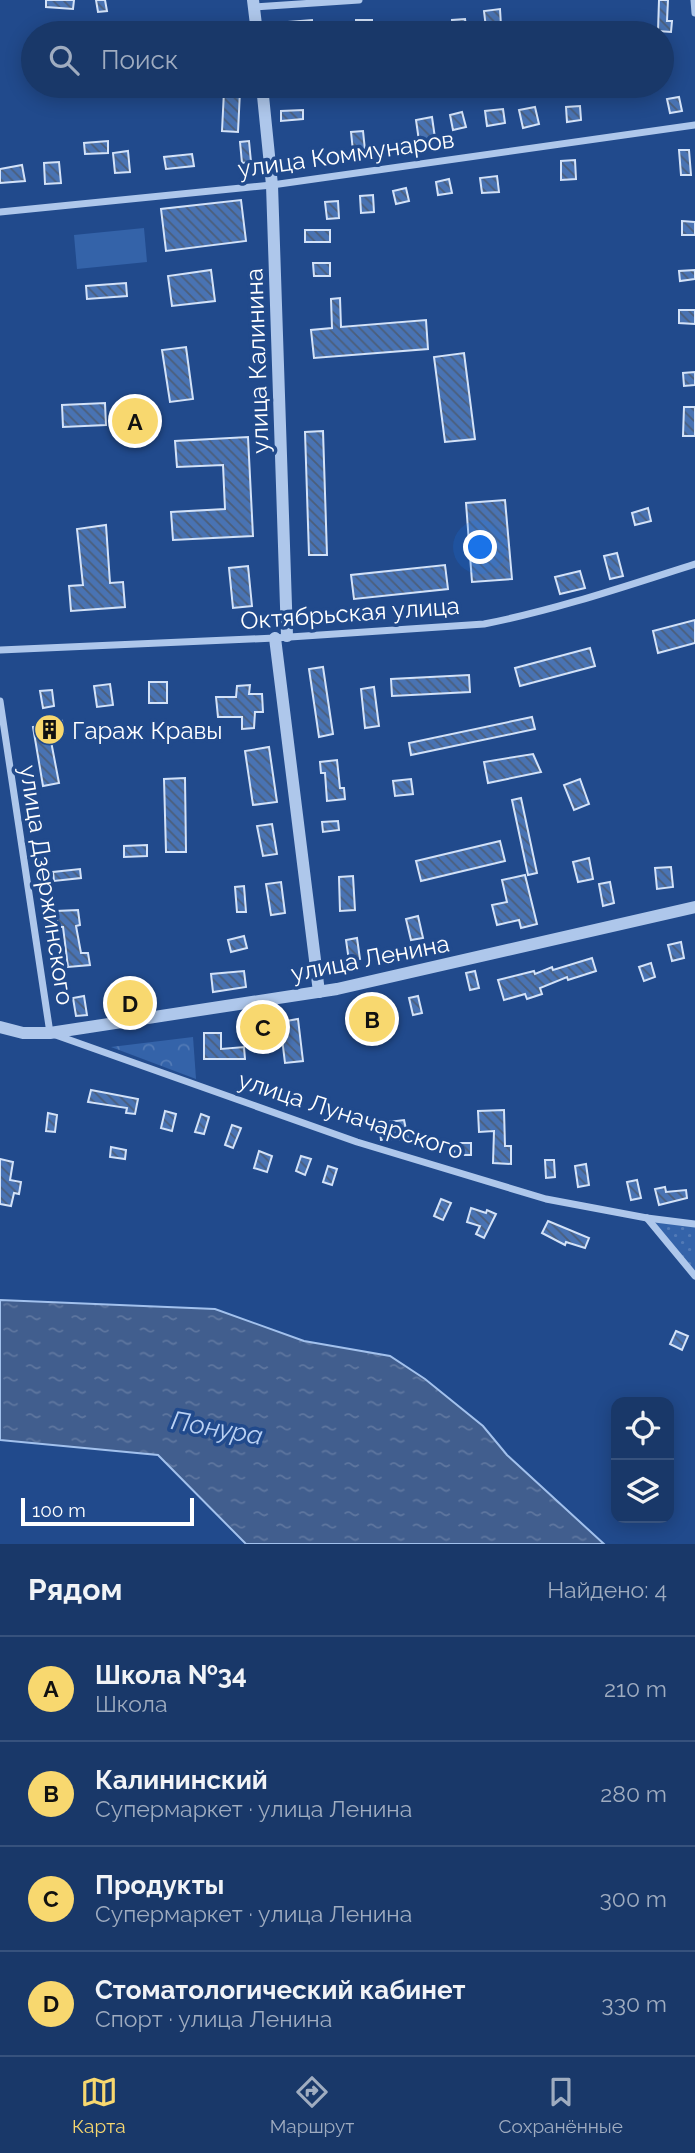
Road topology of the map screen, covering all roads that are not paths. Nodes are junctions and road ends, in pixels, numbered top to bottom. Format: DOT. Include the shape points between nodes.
graph roads {
  1 [pos="359,0"];
  2 [pos="694,0"];
  3 [pos="254,4"];
  4 [pos="695,13"];
  5 [pos="263,98"];
  6 [pos="695,125"];
  7 [pos="272,185"];
  8 [pos="0,212"];
  9 [pos="695,564"];
  10 [pos="281,637"];
  11 [pos="0,650"];
  12 [pos="0,701"];
  13 [pos="695,907"];
  14 [pos="319,992"];
  15 [pos="0,1027"];
  16 [pos="50,1033"];
  17 [pos="647,1218"];
  18 [pos="695,1224"];
  19 [pos="695,1276"];
  1 -- 3 [label="street"];
  2 -- 4 [label="street"];
  5 -- 7 [label="street, улица Калинина"];
  6 -- 7 [label="street, улица Коммунаров"];
  7 -- 8 [label="street, улица Коммунаров"];
  7 -- 10 [label="street, улица Калинина"];
  9 -- 10 [label="street, Октябрьская улица" via="603,594 484,624"];
  10 -- 11 [label="street, Октябрьская улица"];
  10 -- 14 [label="street, улица Калинина"];
  12 -- 16 [label="street, улица Дзержинского"];
  13 -- 14 [label="street, улица Ленина"];
  14 -- 16 [label="street, улица Ленина"];
  15 -- 16 [label="street, улица Луначарского"];
  16 -- 17 [label="street, улица Луначарского" via="357,1142 546,1199"];
  17 -- 18 [label="street, улица Луначарского"];
  17 -- 19 [label="street"];
}
